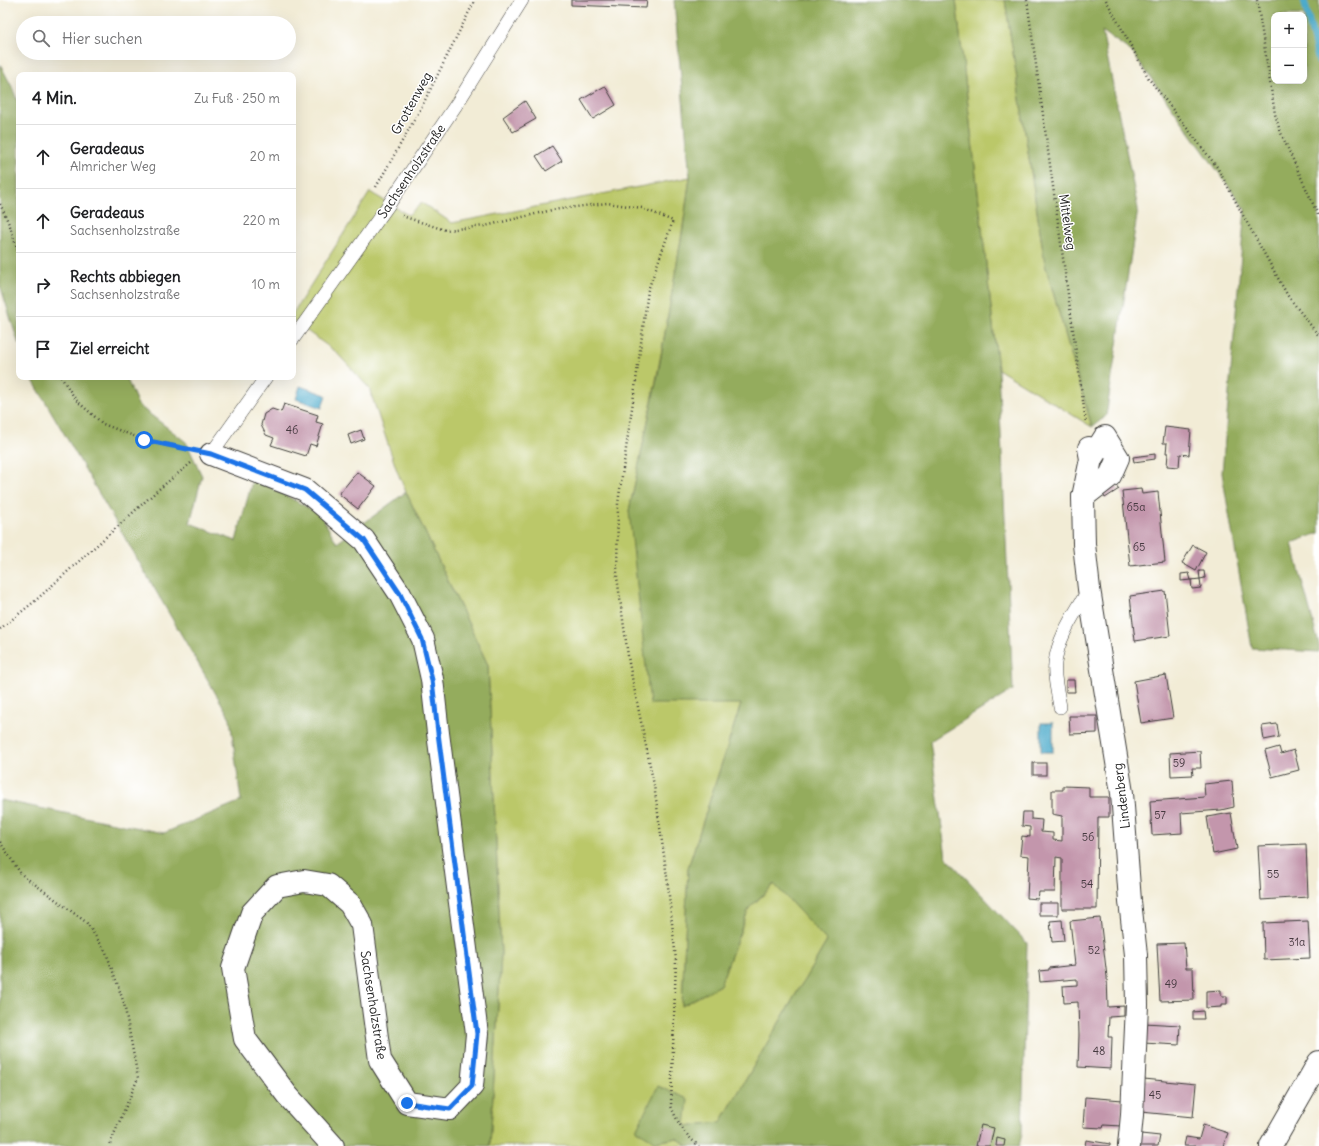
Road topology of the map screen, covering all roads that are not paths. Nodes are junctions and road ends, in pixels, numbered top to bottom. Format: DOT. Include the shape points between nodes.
graph roads {
  1 [pos="522,0"];
  2 [pos="296,335"];
  3 [pos="264,380"];
  4 [pos="1090,453"];
  5 [pos="211,454"];
  6 [pos="1089,589"];
  7 [pos="1060,707"];
  8 [pos="1319,1062"];
  9 [pos="332,1146"];
  10 [pos="1129,1146"];
  11 [pos="1271,1146"];
  1 -- 2 [label="lane, Sachsenholzstraße" via="460,99"];
  3 -- 5 [label="lane"];
  4 -- 6 [label="street, Lindenberg" via="1104,437 1118,458 1110,476 1083,497 1084,544"];
  5 -- 9 [label="street, Sachsenholzstraße" via="305,490 364,540 410,613 422,639 432,680 477,1034 472,1086 450,1109 407,1103 380,1060 362,925 350,904 328,885 304,881 277,886 252,913 233,968 245,1039 287,1095"];
  6 -- 7 [label="lane" via="1065,631 1058,651 1055,665"];
  6 -- 10 [label="street, Lindenberg" via="1122,793 1136,955 1136,1037"];
  8 -- 11 [label="street"];
}
